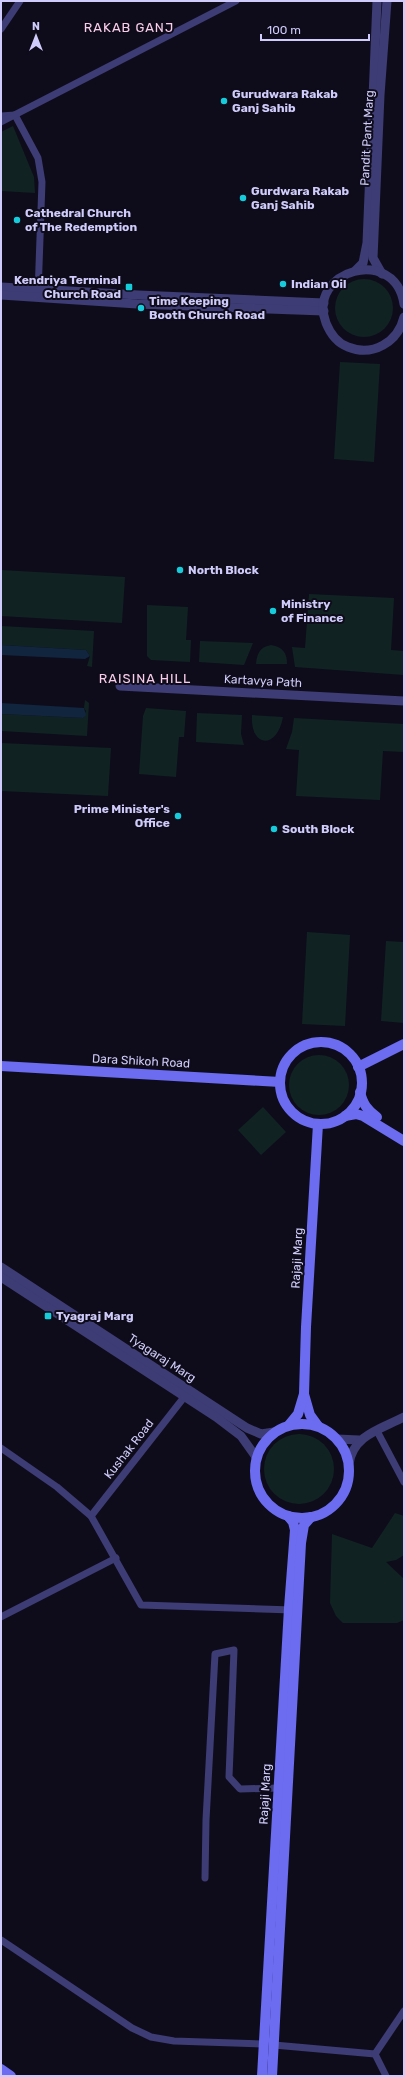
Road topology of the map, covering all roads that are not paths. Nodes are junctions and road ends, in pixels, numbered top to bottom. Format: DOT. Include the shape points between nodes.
graph roads {
  1 [pos="20,1"];
  2 [pos="236,1"];
  3 [pos="377,1"];
  4 [pos="387,1"];
  5 [pos="1,29"];
  6 [pos="15,115"];
  7 [pos="1,116"];
  8 [pos="1,122"];
  9 [pos="356,270"];
  10 [pos="382,274"];
  11 [pos="1,287"];
  12 [pos="38,289"];
  13 [pos="1,295"];
  14 [pos="38,298"];
  15 [pos="137,300"];
  16 [pos="404,304"];
  17 [pos="324,307"];
  18 [pos="404,317"];
  19 [pos="120,686"];
  20 [pos="404,701"];
  21 [pos="404,1044"];
  22 [pos="1,1066"];
  23 [pos="358,1067"];
  24 [pos="280,1082"];
  25 [pos="360,1092"];
  26 [pos="345,1116"];
  27 [pos="318,1124"];
  28 [pos="404,1135"];
  29 [pos="404,1141"];
  30 [pos="1,1268"];
  31 [pos="1,1277"];
  32 [pos="304,1394"];
  33 [pos="185,1396"];
  34 [pos="404,1417"];
  35 [pos="289,1425"];
  36 [pos="318,1426"];
  37 [pos="377,1431"];
  38 [pos="274,1432"];
  39 [pos="337,1439"];
  40 [pos="359,1440"];
  41 [pos="3,1451"];
  42 [pos="256,1457"];
  43 [pos="349,1464"];
  44 [pos="404,1482"];
  45 [pos="91,1516"];
  46 [pos="288,1516"];
  47 [pos="311,1517"];
  48 [pos="116,1558"];
  49 [pos="293,1610"];
  50 [pos="1,1617"];
  51 [pos="278,1788"];
  52 [pos="205,1878"];
  53 [pos="1,1940"];
  54 [pos="404,2011"];
  55 [pos="269,2044"];
  56 [pos="375,2054"];
  57 [pos="1,2069"];
  58 [pos="11,2076"];
  59 [pos="262,2076"];
  60 [pos="272,2076"];
  61 [pos="386,2076"];
  1 -- 5 [label="street"];
  2 -- 6 [label="street"];
  3 -- 9 [label="street, Pandit Pant Marg" via="367,243 363,263"];
  4 -- 10 [label="street, Pandit Pant Marg" via="373,258"];
  6 -- 7 [label="street"];
  6 -- 8 [label="street"];
  6 -- 12 [label="street" via="38,158 42,182"];
  9 -- 10 [label="street"];
  9 -- 17 [label="street" via="344,274 335,282 328,292"];
  10 -- 16 [label="street" via="396,285"];
  11 -- 12 [label="street"];
  12 -- 14 [label="street"];
  12 -- 15 [label="street"];
  13 -- 14 [label="street"];
  14 -- 15 [label="street"];
  15 -- 17 [label="street"];
  17 -- 18 [label="street" via="326,324 333,336 346,346 363,350 387,343 399,331"];
  19 -- 20 [label="street, Kartavya Path"];
  21 -- 23 [label="main road"];
  22 -- 24 [label="main road, Dara Shikoh Road"];
  23 -- 24 [label="main road" via="347,1050 334,1045 313,1043 302,1047 286,1061 281,1071"];
  23 -- 25 [label="main road"];
  24 -- 27 [label="main road" via="280,1091 287,1107 301,1119"];
  25 -- 26 [label="main road" via="357,1101"];
  25 -- 28 [label="main road" via="368,1111"];
  26 -- 27 [label="main road" via="332,1122"];
  26 -- 29 [label="main road" via="363,1116"];
  27 -- 32 [label="main road, Rajaji Marg"];
  30 -- 38 [label="street, Tyagaraj Marg" via="247,1428 261,1434"];
  31 -- 33 [label="street, Tyagaraj Marg"];
  32 -- 35 [label="main road, Rajaji Marg" via="298,1414"];
  32 -- 36 [label="main road, Rajaji Marg" via="310,1414"];
  33 -- 42 [label="street, Tyagaraj Marg" via="241,1436"];
  33 -- 45 [label="street, Kushak Road"];
  34 -- 37 [label="street"];
  35 -- 36 [label="main road"];
  35 -- 38 [label="main road"];
  36 -- 39 [label="main road"];
  37 -- 40 [label="street"];
  37 -- 44 [label="street"];
  38 -- 42 [label="main road" via="262,1444"];
  39 -- 40 [label="street"];
  39 -- 43 [label="main road"];
  40 -- 43 [label="street" via="350,1453"];
  41 -- 45 [label="street" via="57,1487"];
  42 -- 46 [label="main road" via="254,1472 259,1491 271,1507"];
  43 -- 47 [label="main road" via="349,1481 342,1497 330,1509"];
  45 -- 48 [label="street"];
  46 -- 47 [label="main road"];
  46 -- 49 [label="main road, Rajaji Marg" via="294,1522 295,1530"];
  47 -- 49 [label="main road, Rajaji Marg" via="302,1532"];
  48 -- 49 [label="street" via="141,1605"];
  48 -- 50 [label="street"];
  49 -- 51 [label="main road, Rajaji Marg"];
  49 -- 55 [label="main road, Rajaji Marg"];
  51 -- 52 [label="street" via="240,1789 229,1777 234,1650 215,1654"];
  51 -- 55 [label="main road, Rajaji Marg"];
  53 -- 55 [label="street" via="132,2028 151,2037 174,2041"];
  54 -- 56 [label="street"];
  55 -- 56 [label="street"];
  55 -- 59 [label="main road, Rajaji Marg"];
  55 -- 60 [label="main road, Rajaji Marg"];
  56 -- 61 [label="street"];
  57 -- 58 [label="main road"];
}
